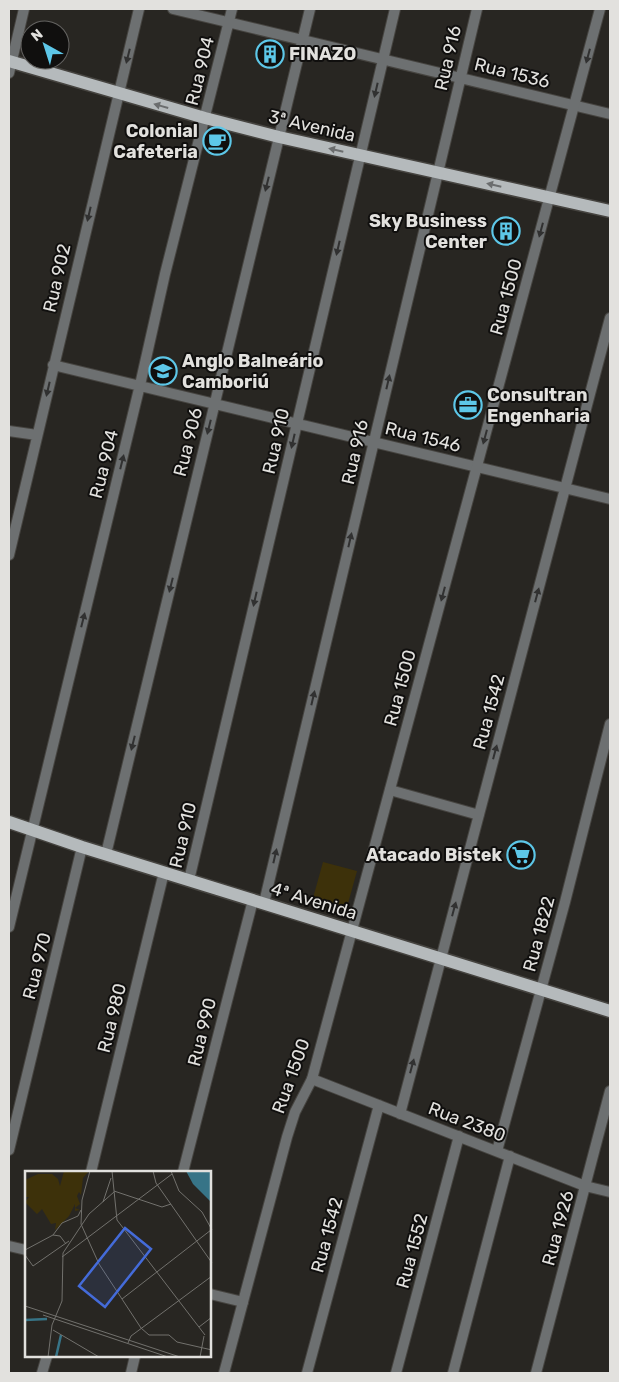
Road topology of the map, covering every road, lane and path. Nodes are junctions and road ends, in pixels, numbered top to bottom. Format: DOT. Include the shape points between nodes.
graph roads {
  1 [pos="24,9"];
  2 [pos="140,9"];
  3 [pos="173,9"];
  4 [pos="232,9"];
  5 [pos="310,9"];
  6 [pos="395,9"];
  7 [pos="477,9"];
  8 [pos="600,9"];
  9 [pos="228,22"];
  10 [pos="302,40"];
  11 [pos="383,59"];
  12 [pos="10,66"];
  13 [pos="460,78"];
  14 [pos="118,94"];
  15 [pos="574,105"];
  16 [pos="610,114"];
  17 [pos="205,118"];
  18 [pos="279,137"];
  19 [pos="360,155"];
  20 [pos="438,172"];
  21 [pos="549,197"];
  22 [pos="610,211"];
  23 [pos="610,318"];
  24 [pos="53,364"];
  25 [pos="140,385"];
  26 [pos="214,404"];
  27 [pos="297,423"];
  28 [pos="9,431"];
  29 [pos="37,435"];
  30 [pos="374,442"];
  31 [pos="477,467"];
  32 [pos="565,488"];
  33 [pos="610,499"];
  34 [pos="9,555"];
  35 [pos="610,724"];
  36 [pos="390,790"];
  37 [pos="479,815"];
  38 [pos="9,822"];
  39 [pos="32,831"];
  40 [pos="82,847"];
  41 [pos="106,854"];
  42 [pos="164,872"];
  43 [pos="189,880"];
  44 [pos="258,902"];
  45 [pos="9,927"];
  46 [pos="352,931"];
  47 [pos="441,958"];
  48 [pos="541,989"];
  49 [pos="610,1011"];
  50 [pos="312,1080"];
  51 [pos="610,1091"];
  52 [pos="379,1105"];
  53 [pos="400,1114"];
  54 [pos="459,1136"];
  55 [pos="9,1150"];
  56 [pos="497,1151"];
  57 [pos="510,1156"];
  58 [pos="91,1171"];
  59 [pos="182,1171"];
  60 [pos="586,1186"];
  61 [pos="610,1192"];
  62 [pos="9,1246"];
  63 [pos="25,1250"];
  64 [pos="211,1294"];
  65 [pos="243,1302"];
  66 [pos="46,1357"];
  67 [pos="135,1357"];
  68 [pos="42,1373"];
  69 [pos="131,1373"];
  70 [pos="224,1373"];
  71 [pos="307,1373"];
  72 [pos="396,1373"];
  73 [pos="453,1373"];
  74 [pos="536,1373"];
  1 -- 12 [label="street"];
  2 -- 14 [label="street, Rua 902, one-way"];
  3 -- 9 [label="street, Rua 1536"];
  4 -- 9 [label="street, Rua 904"];
  5 -- 10 [label="street, Rua 906"];
  6 -- 11 [label="street, Rua 910"];
  7 -- 13 [label="street, Rua 916"];
  8 -- 15 [label="street, Rua 1500, one-way"];
  9 -- 10 [label="street, Rua 1536"];
  9 -- 17 [label="street, Rua 904"];
  10 -- 11 [label="street, Rua 1536"];
  10 -- 18 [label="street, Rua 906"];
  11 -- 13 [label="street, Rua 1536"];
  11 -- 19 [label="street, Rua 910, one-way"];
  12 -- 14 [label="main road, 3ª Avenida"];
  13 -- 15 [label="street, Rua 1536"];
  13 -- 20 [label="street, Rua 916"];
  17 -- 14 [label="main road, 3ª Avenida, one-way"];
  14 -- 24 [label="street, Rua 902, one-way"];
  15 -- 16 [label="street, Rua 1536"];
  15 -- 21 [label="street, Rua 1500"];
  17 -- 18 [label="main road, 3ª Avenida"];
  17 -- 25 [label="street, Rua 904"];
  19 -- 18 [label="main road, 3ª Avenida, one-way"];
  18 -- 26 [label="street, Rua 906, one-way"];
  19 -- 20 [label="main road, 3ª Avenida"];
  19 -- 27 [label="street, Rua 910, one-way"];
  21 -- 20 [label="main road, 3ª Avenida, one-way"];
  30 -- 20 [label="street, Rua 916, one-way"];
  21 -- 22 [label="main road, 3ª Avenida"];
  21 -- 31 [label="street, Rua 1500, one-way"];
  23 -- 32 [label="street, Rua 1542"];
  24 -- 25 [label="street, Rua 1546"];
  24 -- 29 [label="street, Rua 902, one-way"];
  25 -- 26 [label="street, Rua 1546"];
  39 -- 25 [label="street, Rua 904, one-way"];
  26 -- 27 [label="street, Rua 1546"];
  26 -- 41 [label="street, Rua 906, one-way"];
  27 -- 30 [label="street, Rua 1546"];
  27 -- 43 [label="street, Rua 910, one-way"];
  28 -- 29 [label="street"];
  29 -- 34 [label="street, Rua 902"];
  30 -- 31 [label="street, Rua 1546"];
  44 -- 30 [label="street, Rua 916, one-way"];
  31 -- 32 [label="street, Rua 1546"];
  31 -- 36 [label="street, Rua 1500, one-way"];
  32 -- 33 [label="street, Rua 1546"];
  37 -- 32 [label="street, Rua 1542, one-way"];
  35 -- 48 [label="street, Rua 1822"];
  36 -- 37 [label="street"];
  36 -- 46 [label="street, Rua 1500"];
  47 -- 37 [label="street, Rua 1542, one-way"];
  38 -- 39 [label="main road, 4ª Avenida"];
  39 -- 40 [label="main road, 4ª Avenida"];
  39 -- 45 [label="street, Rua 904"];
  40 -- 41 [label="main road, 4ª Avenida"];
  40 -- 55 [label="street, Rua 970"];
  41 -- 42 [label="main road, 4ª Avenida"];
  42 -- 43 [label="main road, 4ª Avenida"];
  42 -- 58 [label="street, Rua 980"];
  43 -- 44 [label="main road, 4ª Avenida"];
  44 -- 46 [label="main road, 4ª Avenida"];
  44 -- 59 [label="street, Rua 990"];
  46 -- 47 [label="main road, 4ª Avenida"];
  46 -- 50 [label="street, Rua 1500"];
  47 -- 48 [label="main road, 4ª Avenida"];
  53 -- 47 [label="street, Rua 1542, one-way"];
  48 -- 49 [label="main road, 4ª Avenida"];
  48 -- 56 [label="street, Rua 1822"];
  50 -- 52 [label="street, Rua 2380"];
  50 -- 65 [label="street, Rua 1500" via="295,1112 287,1137"];
  51 -- 60 [label="street, Rua 1926"];
  52 -- 53 [label="street, Rua 2380"];
  52 -- 71 [label="street, Rua 1542"];
  53 -- 54 [label="street, Rua 2380"];
  54 -- 56 [label="street, Rua 2380"];
  54 -- 72 [label="street, Rua 1552"];
  56 -- 57 [label="street, Rua 2380"];
  57 -- 60 [label="street, Rua 2380"];
  57 -- 73 [label="street"];
  60 -- 61 [label="street, Rua 2380"];
  60 -- 74 [label="street, Rua 1926"];
  62 -- 63 [label="street"];
  64 -- 65 [label="street"];
  65 -- 70 [label="street, Rua 1500"];
  66 -- 68 [label="street"];
  67 -- 69 [label="street"];
}
